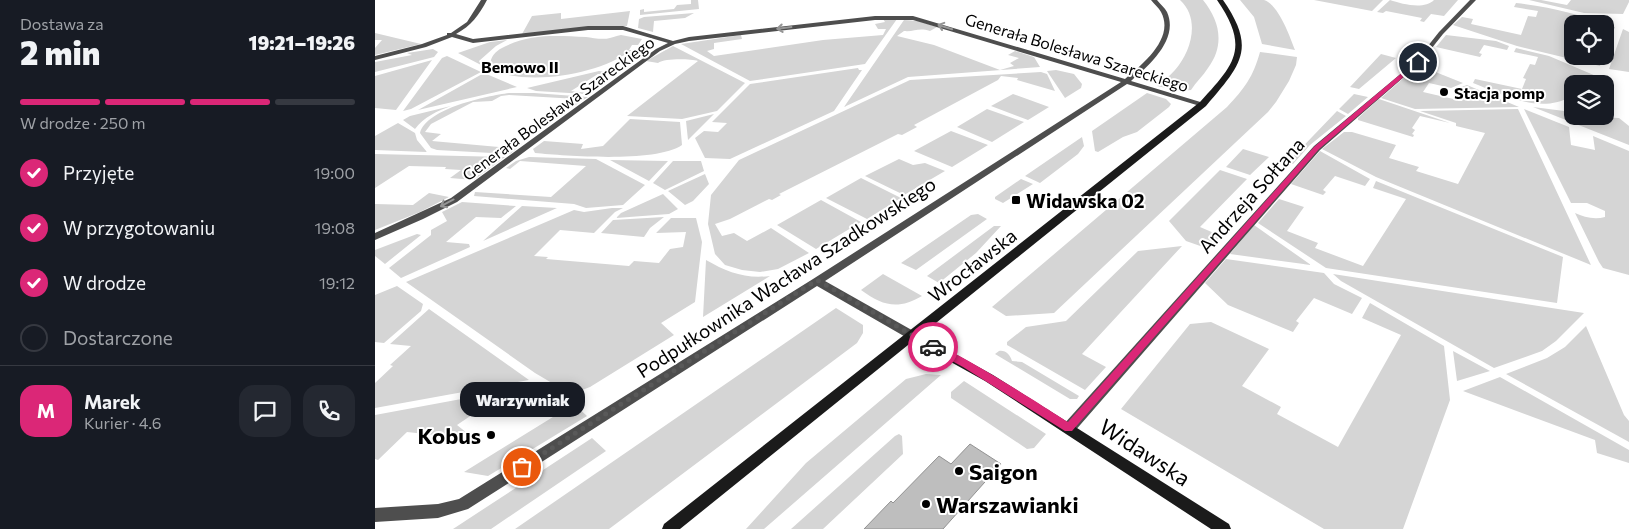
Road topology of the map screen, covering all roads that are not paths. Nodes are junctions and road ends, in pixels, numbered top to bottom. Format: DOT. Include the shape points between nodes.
graph roads {
  1 [pos="484,0"];
  2 [pos="1154,0"];
  3 [pos="1220,0"];
  4 [pos="1473,0"];
  5 [pos="449,34"];
  6 [pos="673,43"];
  7 [pos="375,58"];
  8 [pos="1125,82"];
  9 [pos="1203,104"];
  10 [pos="375,237"];
  11 [pos="817,280"];
  12 [pos="913,336"];
  13 [pos="1069,428"];
  14 [pos="375,515"];
  15 [pos="669,529"];
  16 [pos="1224,529"];
  1 -- 5 [label="street" via="469,22"];
  2 -- 8 [label="street, Podpułkownika Wacława Szadkowskiego" via="1164,12 1167,24 1164,40 1156,55"];
  3 -- 9 [label="street, Wrocławska" via="1233,16 1239,46 1225,80"];
  4 -- 13 [label="street, Andrzeja Sołtana" via="1418,62 1317,148"];
  5 -- 6 [label="street" via="473,41 588,28 623,28"];
  5 -- 7 [label="street" via="404,52"];
  8 -- 6 [label="street, Generała Bolesława Szareckiego, one-way" via="913,18 897,17"];
  6 -- 10 [label="street, Generała Bolesława Szareckiego, one-way" via="658,50 454,200"];
  8 -- 9 [label="street, Generała Bolesława Szareckiego"];
  8 -- 11 [label="street, Podpułkownika Wacława Szadkowskiego"];
  9 -- 12 [label="street, Wrocławska"];
  11 -- 12 [label="street"];
  11 -- 14 [label="street, Podpułkownika Wacława Szadkowskiego" via="463,504 429,512"];
  12 -- 13 [label="street, Widawska" via="966,364"];
  12 -- 15 [label="street, Wrocławska"];
  13 -- 16 [label="street, Widawska"];
}
